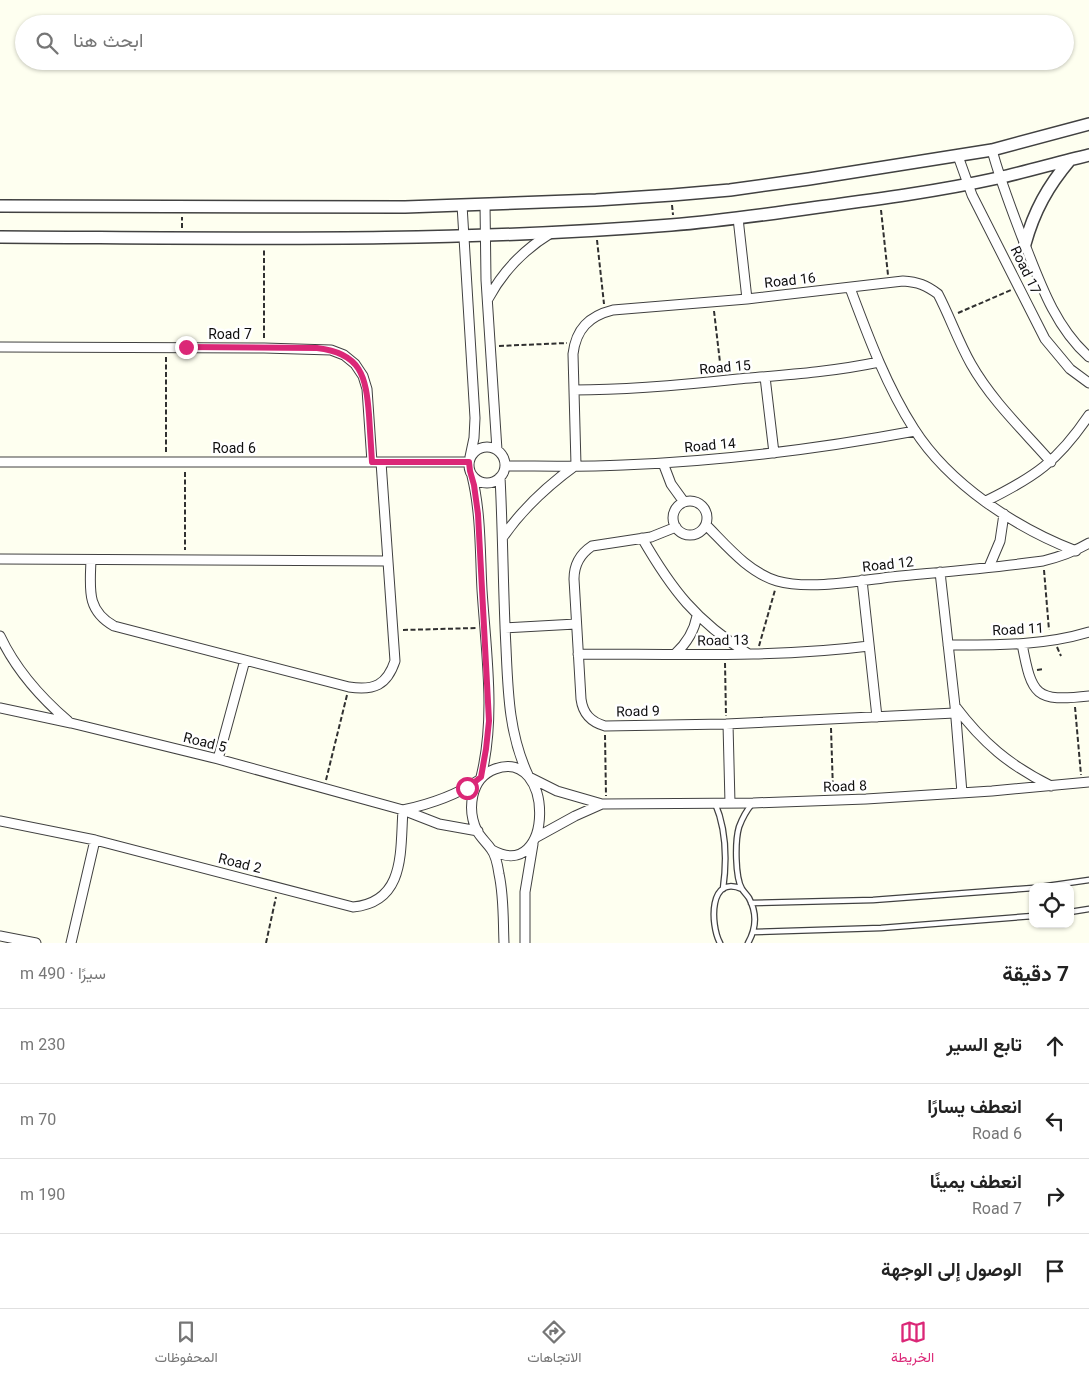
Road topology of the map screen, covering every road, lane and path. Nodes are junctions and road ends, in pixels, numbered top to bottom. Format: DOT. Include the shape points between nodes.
graph roads {
  1 [pos="1089,124"];
  2 [pos="992,150"];
  3 [pos="1089,155"];
  4 [pos="958,156"];
  5 [pos="1070,160"];
  6 [pos="999,177"];
  7 [pos="968,184"];
  8 [pos="672,195"];
  9 [pos="880,199"];
  10 [pos="485,204"];
  11 [pos="462,205"];
  12 [pos="0,206"];
  13 [pos="182,207"];
  14 [pos="738,218"];
  15 [pos="673,225"];
  16 [pos="596,230"];
  17 [pos="554,232"];
  18 [pos="485,234"];
  19 [pos="463,235"];
  20 [pos="0,237"];
  21 [pos="182,238"];
  22 [pos="264,238"];
  23 [pos="1025,244"];
  24 [pos="888,282"];
  25 [pos="1019,286"];
  26 [pos="850,288"];
  27 [pos="488,299"];
  28 [pos="747,299"];
  29 [pos="713,302"];
  30 [pos="604,312"];
  31 [pos="949,317"];
  32 [pos="574,343"];
  33 [pos="0,346"];
  34 [pos="490,346"];
  35 [pos="166,347"];
  36 [pos="264,348"];
  37 [pos="1089,357"];
  38 [pos="879,362"];
  39 [pos="765,377"];
  40 [pos="722,381"];
  41 [pos="1089,384"];
  42 [pos="574,390"];
  43 [pos="1089,415"];
  44 [pos="915,431"];
  45 [pos="497,450"];
  46 [pos="774,453"];
  47 [pos="470,459"];
  48 [pos="0,462"];
  49 [pos="166,462"];
  50 [pos="185,462"];
  51 [pos="376,462"];
  52 [pos="1051,462"];
  53 [pos="663,463"];
  54 [pos="505,466"];
  55 [pos="576,466"];
  56 [pos="472,476"];
  57 [pos="500,477"];
  58 [pos="986,501"];
  59 [pos="684,502"];
  60 [pos="1004,514"];
  61 [pos="706,525"];
  62 [pos="676,527"];
  63 [pos="503,537"];
  64 [pos="642,538"];
  65 [pos="1089,543"];
  66 [pos="1076,551"];
  67 [pos="0,559"];
  68 [pos="91,560"];
  69 [pos="185,561"];
  70 [pos="388,561"];
  71 [pos="1042,561"];
  72 [pos="989,567"];
  73 [pos="940,572"];
  74 [pos="862,580"];
  75 [pos="777,581"];
  76 [pos="697,616"];
  77 [pos="576,624"];
  78 [pos="484,628"];
  79 [pos="505,628"];
  80 [pos="393,630"];
  81 [pos="1089,632"];
  82 [pos="0,636"];
  83 [pos="1050,641"];
  84 [pos="1022,644"];
  85 [pos="948,645"];
  86 [pos="869,646"];
  87 [pos="752,653"];
  88 [pos="578,654"];
  89 [pos="675,654"];
  90 [pos="725,654"];
  91 [pos="245,660"];
  92 [pos="349,687"];
  93 [pos="1089,696"];
  94 [pos="1074,698"];
  95 [pos="0,708"];
  96 [pos="955,709"];
  97 [pos="876,717"];
  98 [pos="830,719"];
  99 [pos="71,723"];
  100 [pos="727,724"];
  101 [pos="605,726"];
  102 [pos="218,759"];
  103 [pos="529,776"];
  104 [pos="480,779"];
  105 [pos="1086,782"];
  106 [pos="1051,786"];
  107 [pos="324,787"];
  108 [pos="962,793"];
  109 [pos="834,800"];
  110 [pos="715,803"];
  111 [pos="730,803"];
  112 [pos="753,803"];
  113 [pos="604,804"];
  114 [pos="403,810"];
  115 [pos="0,821"];
  116 [pos="478,831"];
  117 [pos="535,839"];
  118 [pos="95,840"];
  119 [pos="492,850"];
  120 [pos="1089,880"];
  121 [pos="1068,883"];
  122 [pos="278,887"];
  123 [pos="1029,888"];
  124 [pos="723,889"];
  125 [pos="742,889"];
  126 [pos="751,903"];
  127 [pos="1089,909"];
  128 [pos="1074,911"];
  129 [pos="1029,916"];
  130 [pos="753,932"];
  131 [pos="0,936"];
  132 [pos="36,943"];
  133 [pos="72,943"];
  134 [pos="266,943"];
  135 [pos="504,943"];
  136 [pos="526,943"];
  137 [pos="720,943"];
  138 [pos="748,943"];
  1 -- 2 [label="street"];
  2 -- 4 [label="street"];
  2 -- 6 [label="street, Road 17"];
  3 -- 5 [label="street"];
  4 -- 7 [label="street, Road 17"];
  4 -- 8 [label="street" via="730,190"];
  5 -- 6 [label="street"];
  5 -- 23 [label="street" via="1042,199"];
  6 -- 7 [label="street"];
  6 -- 23 [label="street, Road 17"];
  7 -- 9 [label="street"];
  7 -- 25 [label="street, Road 17"];
  8 -- 10 [label="street"];
  8 -- 15 [label="path"];
  9 -- 14 [label="street"];
  9 -- 24 [label="path"];
  10 -- 11 [label="street"];
  10 -- 18 [label="street"];
  11 -- 13 [label="street"];
  11 -- 19 [label="street"];
  12 -- 13 [label="street"];
  13 -- 21 [label="path"];
  14 -- 15 [label="street"];
  14 -- 28 [label="street"];
  15 -- 16 [label="street"];
  16 -- 17 [label="street"];
  16 -- 30 [label="path"];
  17 -- 18 [label="street"];
  17 -- 27 [label="street" via="515,260"];
  18 -- 19 [label="street"];
  18 -- 27 [label="street"];
  19 -- 22 [label="street"];
  19 -- 47 [label="street" via="475,418"];
  20 -- 21 [label="street"];
  21 -- 22 [label="street"];
  22 -- 36 [label="path"];
  23 -- 37 [label="street, Road 17" via="1057,317"];
  24 -- 26 [label="street, Road 16"];
  24 -- 31 [label="street, Road 16" via="903,280 928,286 938,294"];
  25 -- 31 [label="path"];
  25 -- 41 [label="street, Road 17" via="1045,339 1070,369"];
  26 -- 28 [label="street, Road 16"];
  26 -- 38 [label="street"];
  27 -- 34 [label="street"];
  28 -- 29 [label="street, Road 16"];
  29 -- 30 [label="street, Road 16"];
  29 -- 40 [label="path"];
  30 -- 32 [label="street, Road 16" via="585,324"];
  31 -- 52 [label="street, Road 16" via="985,386"];
  32 -- 34 [label="path"];
  32 -- 42 [label="street"];
  33 -- 35 [label="street, Road 7"];
  34 -- 45 [label="street"];
  35 -- 36 [label="street, Road 7"];
  35 -- 49 [label="path"];
  36 -- 51 [label="street, Road 7" via="331,350 355,364 367,390"];
  38 -- 39 [label="street, Road 15"];
  38 -- 44 [label="street"];
  39 -- 40 [label="street, Road 15"];
  39 -- 46 [label="street"];
  40 -- 42 [label="street, Road 15"];
  42 -- 55 [label="street"];
  43 -- 52 [label="street"];
  44 -- 46 [label="street, Road 14"];
  44 -- 58 [label="street" via="948,469"];
  45 -- 47 [label="street" via="480,448"];
  45 -- 54 [label="street"];
  46 -- 53 [label="street, Road 14"];
  47 -- 51 [label="street, Road 6"];
  47 -- 56 [label="street"];
  48 -- 49 [label="street, Road 6"];
  49 -- 50 [label="street, Road 6"];
  50 -- 51 [label="street, Road 6"];
  50 -- 69 [label="path"];
  51 -- 70 [label="street, Road 7"];
  52 -- 58 [label="street" via="1023,482"];
  53 -- 55 [label="street, Road 14"];
  53 -- 59 [label="street" via="670,484"];
  54 -- 55 [label="street, Road 14"];
  54 -- 57 [label="street"];
  55 -- 63 [label="street" via="528,505"];
  56 -- 57 [label="street" via="484,482 493,482"];
  56 -- 78 [label="street" via="478,514"];
  57 -- 63 [label="street"];
  58 -- 60 [label="street"];
  59 -- 61 [label="street" via="701,505 707,514"];
  59 -- 62 [label="street" via="673,515"];
  60 -- 66 [label="street" via="1038,535"];
  60 -- 72 [label="street" via="1000,541"];
  61 -- 62 [label="street" via="694,535 683,534"];
  61 -- 75 [label="street, Road 12" via="744,562"];
  62 -- 64 [label="street, Road 9"];
  63 -- 79 [label="street"];
  64 -- 76 [label="street" via="672,587"];
  64 -- 77 [label="street, Road 9" via="592,546 580,556 574,579"];
  65 -- 66 [label="street, Road 12"];
  66 -- 71 [label="street, Road 12"];
  67 -- 68 [label="street"];
  68 -- 69 [label="street"];
  68 -- 91 [label="street, Road 7" via="91,598 103,620 114,626"];
  69 -- 70 [label="street"];
  70 -- 80 [label="street, Road 7"];
  71 -- 72 [label="street, Road 12"];
  71 -- 83 [label="path"];
  72 -- 73 [label="street, Road 12"];
  73 -- 74 [label="street, Road 12"];
  73 -- 85 [label="street"];
  74 -- 75 [label="street, Road 12" via="798,584"];
  74 -- 86 [label="street"];
  75 -- 87 [label="path"];
  76 -- 87 [label="street" via="713,630"];
  76 -- 89 [label="street" via="688,641"];
  77 -- 79 [label="street"];
  77 -- 88 [label="street, Road 9"];
  78 -- 80 [label="path"];
  78 -- 104 [label="street" via="489,721"];
  79 -- 103 [label="street" via="511,721 516,746"];
  80 -- 92 [label="street, Road 7" via="395,661 391,672 374,687"];
  81 -- 83 [label="street, Road 11"];
  82 -- 99 [label="street" via="33,688"];
  83 -- 84 [label="street, Road 11"];
  84 -- 85 [label="street, Road 11"];
  84 -- 94 [label="street" via="1034,688 1054,698"];
  85 -- 96 [label="street"];
  86 -- 87 [label="street, Road 13"];
  86 -- 97 [label="street"];
  87 -- 90 [label="street, Road 13"];
  88 -- 89 [label="street, Road 13"];
  88 -- 101 [label="street, Road 9" via="582,707 591,720"];
  89 -- 90 [label="street, Road 13"];
  90 -- 100 [label="path"];
  91 -- 92 [label="street, Road 7"];
  91 -- 102 [label="street"];
  92 -- 107 [label="path"];
  93 -- 94 [label="street"];
  94 -- 105 [label="path"];
  95 -- 99 [label="street, Road 5"];
  96 -- 97 [label="street, Road 9"];
  96 -- 106 [label="street" via="1000,756"];
  96 -- 108 [label="street"];
  97 -- 98 [label="street, Road 9"];
  98 -- 100 [label="street, Road 9"];
  98 -- 109 [label="path"];
  99 -- 102 [label="street, Road 5"];
  100 -- 101 [label="street, Road 9"];
  100 -- 111 [label="street"];
  101 -- 113 [label="path"];
  102 -- 107 [label="street, Road 5"];
  103 -- 104 [label="street" via="507,767 497,768"];
  103 -- 113 [label="street, Road 8" via="558,790"];
  103 -- 117 [label="street" via="540,807"];
  104 -- 114 [label="street" via="456,795"];
  104 -- 116 [label="street" via="472,806"];
  105 -- 106 [label="street, Road 8"];
  106 -- 108 [label="street, Road 8"];
  107 -- 114 [label="street, Road 5"];
  108 -- 109 [label="street, Road 8"];
  109 -- 112 [label="street, Road 8"];
  110 -- 111 [label="street, Road 8"];
  110 -- 113 [label="street, Road 8"];
  110 -- 124 [label="lane" via="725,837"];
  111 -- 112 [label="street, Road 8"];
  112 -- 125 [label="lane" via="745,814 738,835 738,872"];
  113 -- 117 [label="street, Road 8"];
  114 -- 116 [label="street, Road 5" via="433,822"];
  114 -- 122 [label="street, Road 2" via="397,875 378,900 366,906 352,907"];
  115 -- 118 [label="street, Road 2"];
  116 -- 119 [label="street"];
  117 -- 119 [label="street" via="516,855 508,856"];
  117 -- 136 [label="street" via="526,886"];
  118 -- 122 [label="street, Road 2"];
  118 -- 133 [label="street"];
  119 -- 135 [label="street" via="500,881"];
  120 -- 121 [label="lane"];
  122 -- 134 [label="path"];
  123 -- 126 [label="lane" via="873,900"];
  124 -- 125 [label="lane" via="733,886"];
  124 -- 137 [label="lane" via="716,900 713,915"];
  125 -- 126 [label="lane"];
  126 -- 130 [label="lane"];
  127 -- 128 [label="lane"];
  129 -- 130 [label="lane" via="890,928"];
  130 -- 138 [label="lane"];
  131 -- 132 [label="street"];
}
